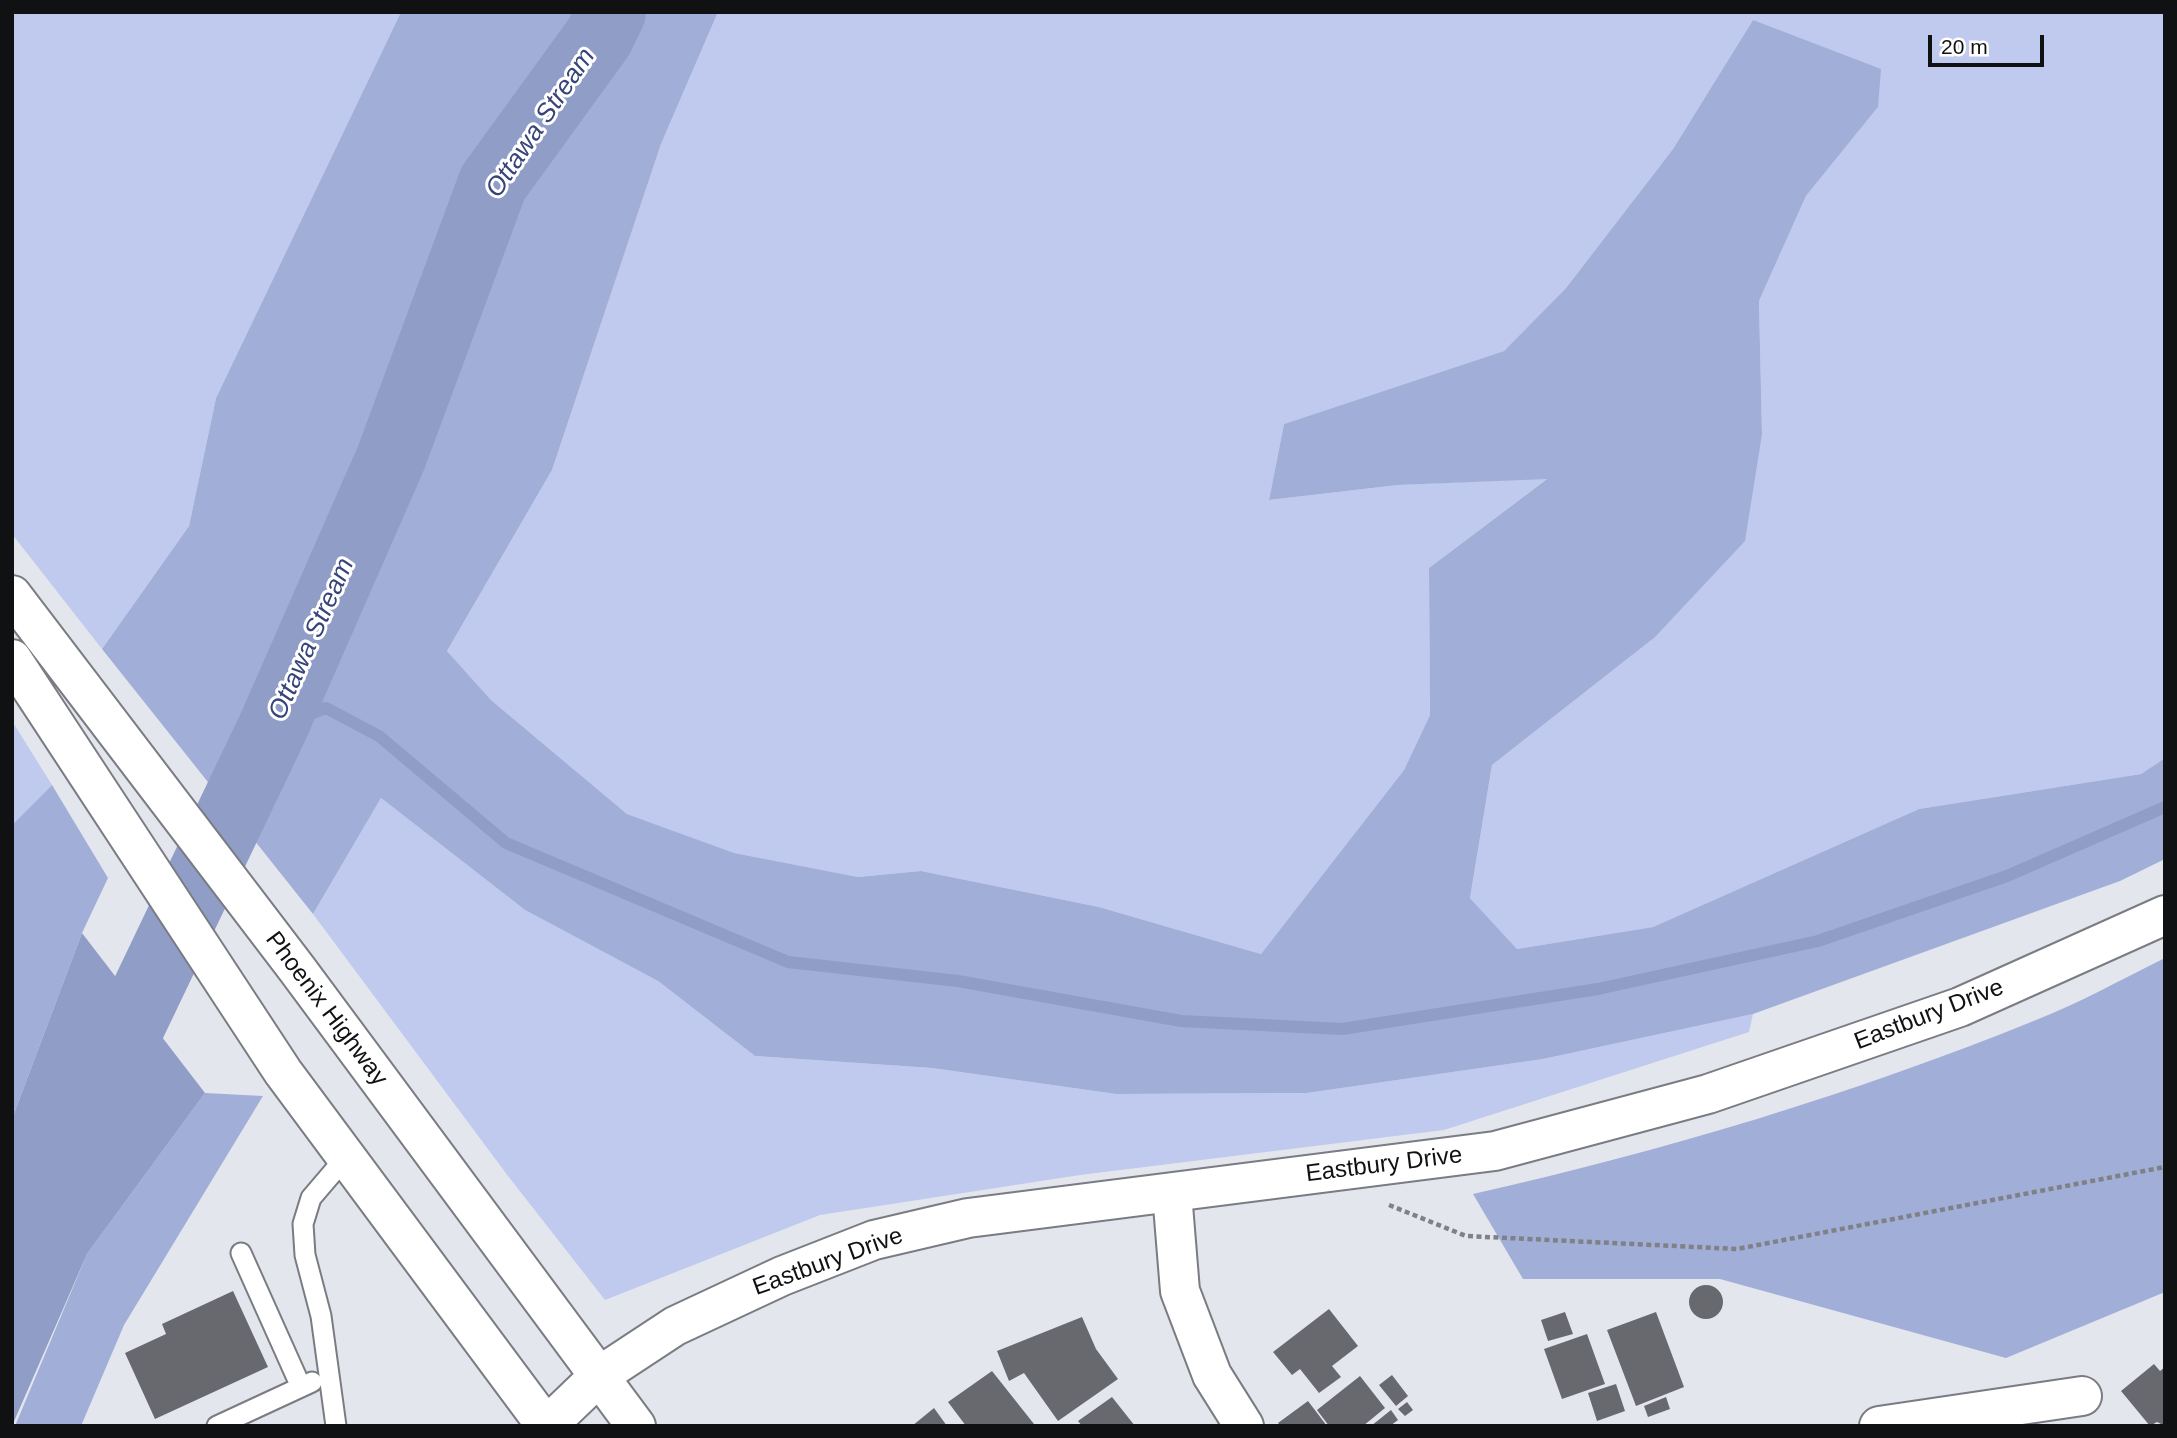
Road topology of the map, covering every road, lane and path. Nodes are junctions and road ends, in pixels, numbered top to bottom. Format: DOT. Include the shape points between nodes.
graph roads {
  1 [pos="12,595"];
  2 [pos="12,659"];
  3 [pos="2165,915"];
  4 [pos="346,1157"];
  5 [pos="2165,1167"];
  6 [pos="1172,1193"];
  7 [pos="1378,1200"];
  8 [pos="241,1253"];
  9 [pos="329,1374"];
  10 [pos="599,1376"];
  11 [pos="302,1387"];
  12 [pos="2082,1396"];
  13 [pos="216,1426"];
  14 [pos="336,1426"];
  15 [pos="546,1426"];
  16 [pos="636,1426"];
  17 [pos="1244,1426"];
  18 [pos="1879,1426"];
  1 -- 10 [label="street, Phoenix Highway"];
  2 -- 4 [label="street" via="283,1072"];
  3 -- 6 [label="street, Eastbury Drive" via="1959,1007 1708,1094 1495,1151"];
  4 -- 9 [label="lane" via="311,1198 303,1224"];
  4 -- 15 [label="street"];
  5 -- 7 [label="path" via="1737,1249 1466,1236"];
  6 -- 10 [label="street, Eastbury Drive" via="968,1218 874,1240 675,1325"];
  6 -- 17 [label="street" via="1181,1291 1212,1375"];
  8 -- 11 [label="lane"];
  9 -- 11 [label="lane"];
  9 -- 14 [label="lane"];
  10 -- 15 [label="street, Eastbury Drive"];
  10 -- 16 [label="street, Phoenix Highway"];
  11 -- 13 [label="lane"];
  12 -- 18 [label="street"];
}
